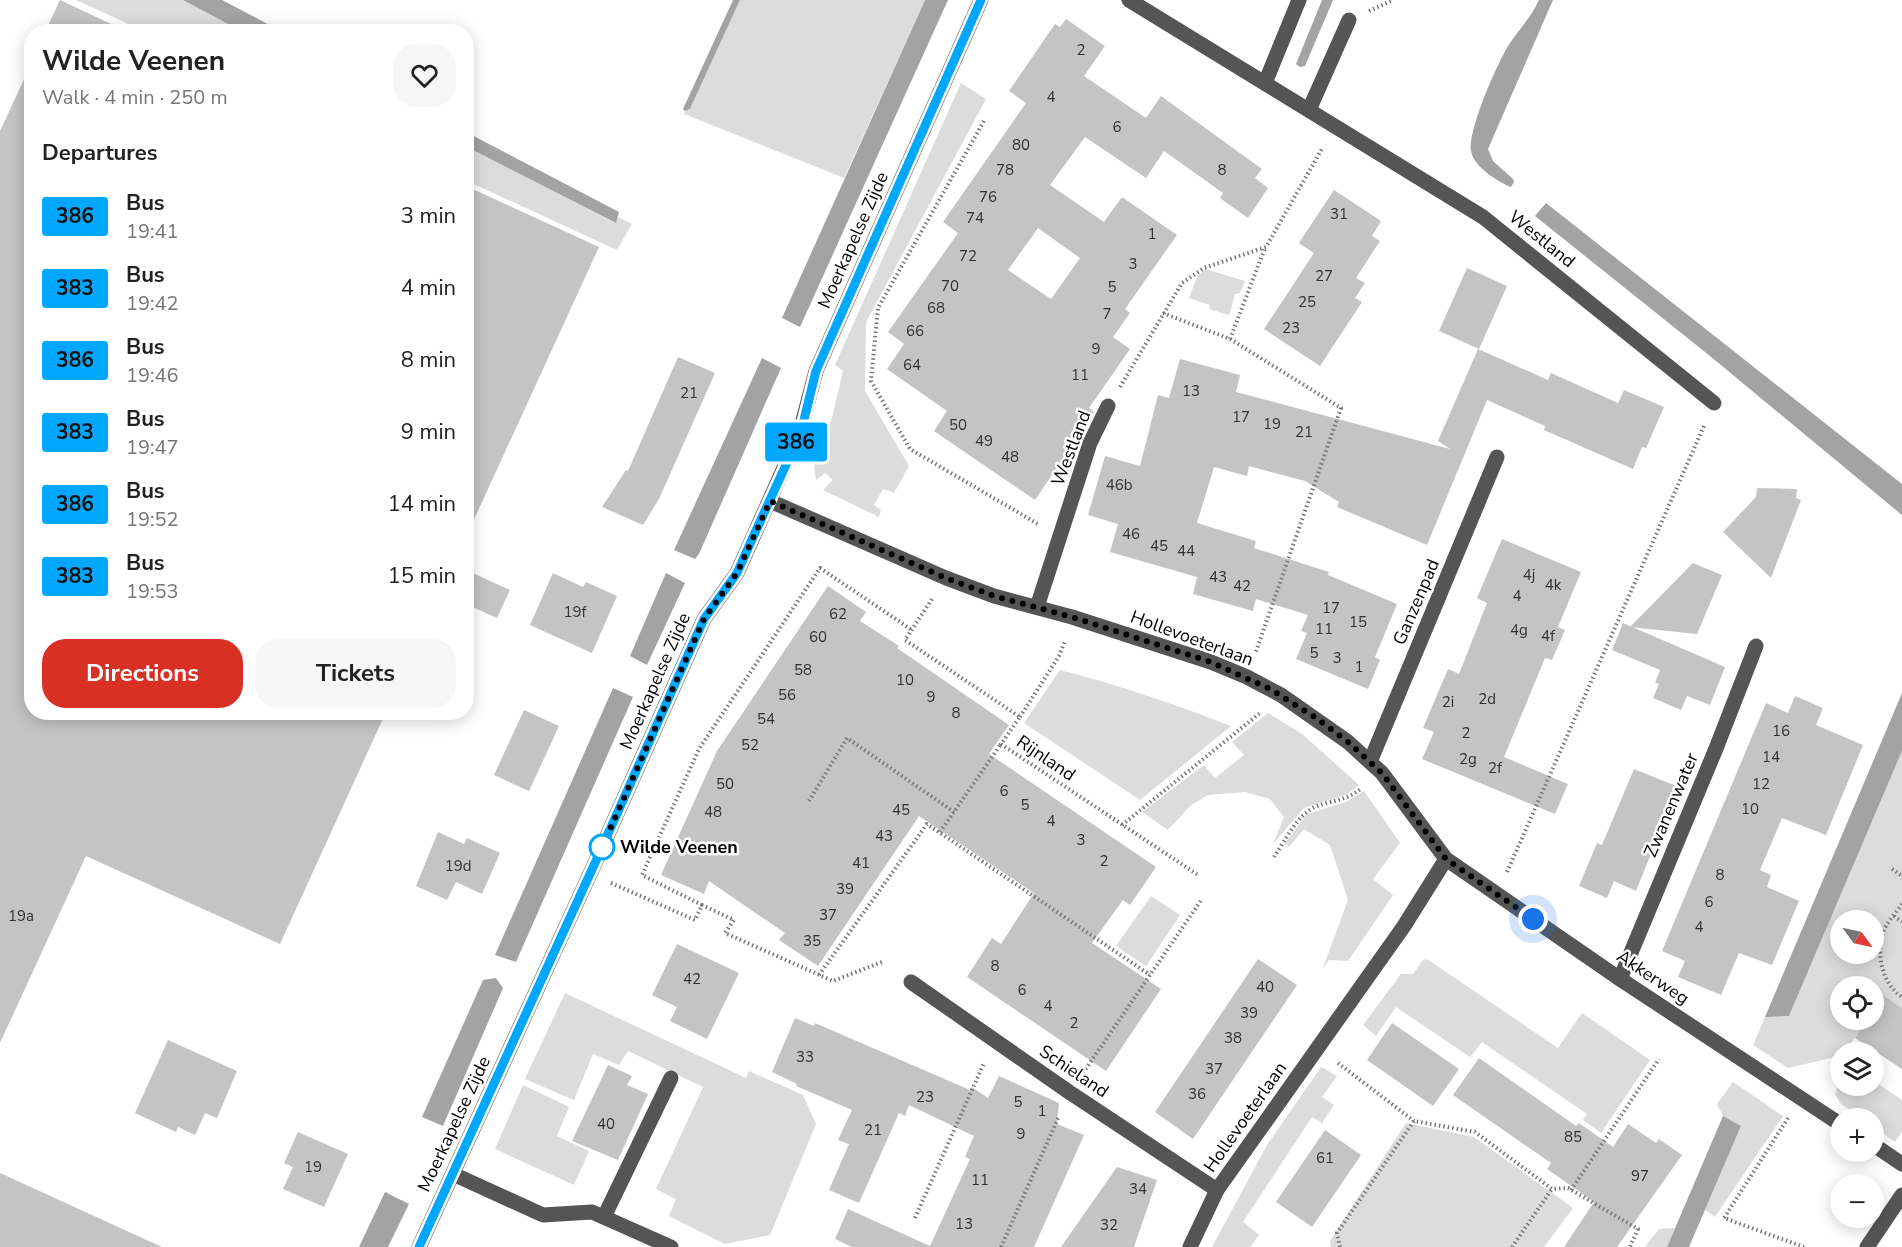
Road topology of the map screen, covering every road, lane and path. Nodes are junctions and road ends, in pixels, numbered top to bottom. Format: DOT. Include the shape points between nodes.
graph roads {
  1 [pos="981,0"];
  2 [pos="1129,0"];
  3 [pos="1299,0"];
  4 [pos="1349,20"];
  5 [pos="1265,83"];
  6 [pos="1310,110"];
  7 [pos="984,121"];
  8 [pos="1332,124"];
  9 [pos="1266,247"];
  10 [pos="1163,313"];
  11 [pos="1230,339"];
  12 [pos="1714,403"];
  13 [pos="1108,406"];
  14 [pos="1497,457"];
  15 [pos="770,501"];
  16 [pos="1059,537"];
  17 [pos="946,578"];
  18 [pos="1036,607"];
  19 [pos="1072,617"];
  20 [pos="912,630"];
  21 [pos="1756,646"];
  22 [pos="1247,677"];
  23 [pos="1281,695"];
  24 [pos="1020,717"];
  25 [pos="1001,744"];
  26 [pos="1370,762"];
  27 [pos="1382,773"];
  28 [pos="809,801"];
  29 [pos="954,812"];
  30 [pos="1122,825"];
  31 [pos="940,832"];
  32 [pos="1274,857"];
  33 [pos="1446,859"];
  34 [pos="1892,869"];
  35 [pos="1198,875"];
  36 [pos="1902,876"];
  37 [pos="622,888"];
  38 [pos="1498,895"];
  39 [pos="1202,899"];
  40 [pos="1902,904"];
  41 [pos="702,905"];
  42 [pos="1894,916"];
  43 [pos="1902,922"];
  44 [pos="882,962"];
  45 [pos="819,975"];
  46 [pos="1150,975"];
  47 [pos="1620,979"];
  48 [pos="911,982"];
  49 [pos="1902,997"];
  50 [pos="995,1041"];
  51 [pos="1318,1048"];
  52 [pos="1659,1059"];
  53 [pos="670,1078"];
  54 [pos="1069,1092"];
  55 [pos="1801,1098"];
  56 [pos="1830,1117"];
  57 [pos="1414,1121"];
  58 [pos="1884,1152"];
  59 [pos="1902,1164"];
  60 [pos="453,1174"];
  61 [pos="1552,1189"];
  62 [pos="1217,1190"];
  63 [pos="1571,1190"];
  64 [pos="1902,1195"];
  65 [pos="604,1217"];
  66 [pos="915,1218"];
  67 [pos="418,1247"];
  68 [pos="671,1247"];
  69 [pos="1001,1247"];
  70 [pos="1190,1247"];
  71 [pos="1340,1247"];
  72 [pos="1512,1247"];
  73 [pos="1630,1247"];
  74 [pos="1804,1247"];
  75 [pos="1867,1247"];
  1 -- 15 [label="street, Moerkapelse Zijde" via="816,371 801,432"];
  2 -- 5 [label="street, Westland"];
  3 -- 5 [label="street"];
  4 -- 6 [label="street"];
  5 -- 6 [label="street, Westland"];
  6 -- 8 [label="street, Westland"];
  7 -- 16 [label="path" via="878,308 871,381 910,449"];
  8 -- 9 [label="path" via="1319,155"];
  8 -- 12 [label="street, Westland" via="1483,217"];
  9 -- 10 [label="path, Westland" via="1204,268 1182,283"];
  9 -- 11 [label="path"];
  10 -- 11 [label="path"];
  10 -- 13 [label="path, Westland"];
  11 -- 22 [label="path" via="1341,408"];
  12 -- 38 [label="path"];
  13 -- 16 [label="street, Westland" via="1090,443"];
  14 -- 26 [label="street, Ganzenpad"];
  15 -- 17 [label="street, Hollevoeterlaan"];
  15 -- 60 [label="street, Moerkapelse Zijde" via="737,573 704,619"];
  16 -- 18 [label="street, Westland"];
  17 -- 18 [label="street, Hollevoeterlaan"];
  17 -- 20 [label="path"];
  18 -- 19 [label="street, Hollevoeterlaan"];
  19 -- 22 [label="street, Hollevoeterlaan"];
  19 -- 24 [label="path" via="1059,656"];
  20 -- 24 [label="path, Rijnland" via="905,640"];
  20 -- 41 [label="path" via="819,568 699,749 642,875"];
  21 -- 47 [label="street, Zwanenwater"];
  22 -- 23 [label="street, Hollevoeterlaan"];
  23 -- 26 [label="street, Hollevoeterlaan"];
  23 -- 30 [label="path"];
  24 -- 25 [label="path, Rijnland"];
  25 -- 29 [label="path"];
  25 -- 30 [label="path, Rijnland"];
  26 -- 27 [label="street, Hollevoeterlaan"];
  27 -- 32 [label="path" via="1349,798 1314,808 1301,818"];
  27 -- 33 [label="street, Hollevoeterlaan"];
  28 -- 29 [label="path" via="847,738"];
  29 -- 31 [label="path"];
  30 -- 35 [label="path, Rijnland"];
  31 -- 45 [label="path" via="927,824"];
  31 -- 46 [label="path"];
  33 -- 38 [label="street, Akkerweg"];
  33 -- 51 [label="street, Hollevoeterlaan"];
  34 -- 36 [label="path"];
  37 -- 41 [label="path" via="695,920"];
  38 -- 47 [label="street, Akkerweg"];
  39 -- 46 [label="path"];
  40 -- 42 [label="path"];
  41 -- 45 [label="path" via="734,920 725,933"];
  42 -- 43 [label="path"];
  42 -- 49 [label="path" via="1884,931 1881,961 1894,992"];
  44 -- 45 [label="path" via="833,981"];
  46 -- 54 [label="path"];
  47 -- 55 [label="street, Akkerweg"];
  48 -- 50 [label="street, Schieland"];
  50 -- 54 [label="street, Schieland"];
  50 -- 66 [label="path"];
  51 -- 57 [label="path"];
  51 -- 62 [label="street, Hollevoeterlaan"];
  52 -- 63 [label="path"];
  53 -- 65 [label="street"];
  54 -- 62 [label="street, Schieland"];
  54 -- 69 [label="path"];
  55 -- 56 [label="street, Akkerweg"];
  55 -- 74 [label="path" via="1724,1218"];
  57 -- 61 [label="path" via="1475,1132"];
  57 -- 71 [label="path" via="1337,1233"];
  58 -- 59 [label="street"];
  60 -- 65 [label="street" via="543,1215 592,1212"];
  60 -- 67 [label="street, Moerkapelse Zijde"];
  61 -- 63 [label="path"];
  61 -- 72 [label="path"];
  62 -- 70 [label="street, Hollevoeterlaan"];
  63 -- 73 [label="path" via="1638,1229"];
  64 -- 75 [label="street"];
  65 -- 68 [label="street"];
}
